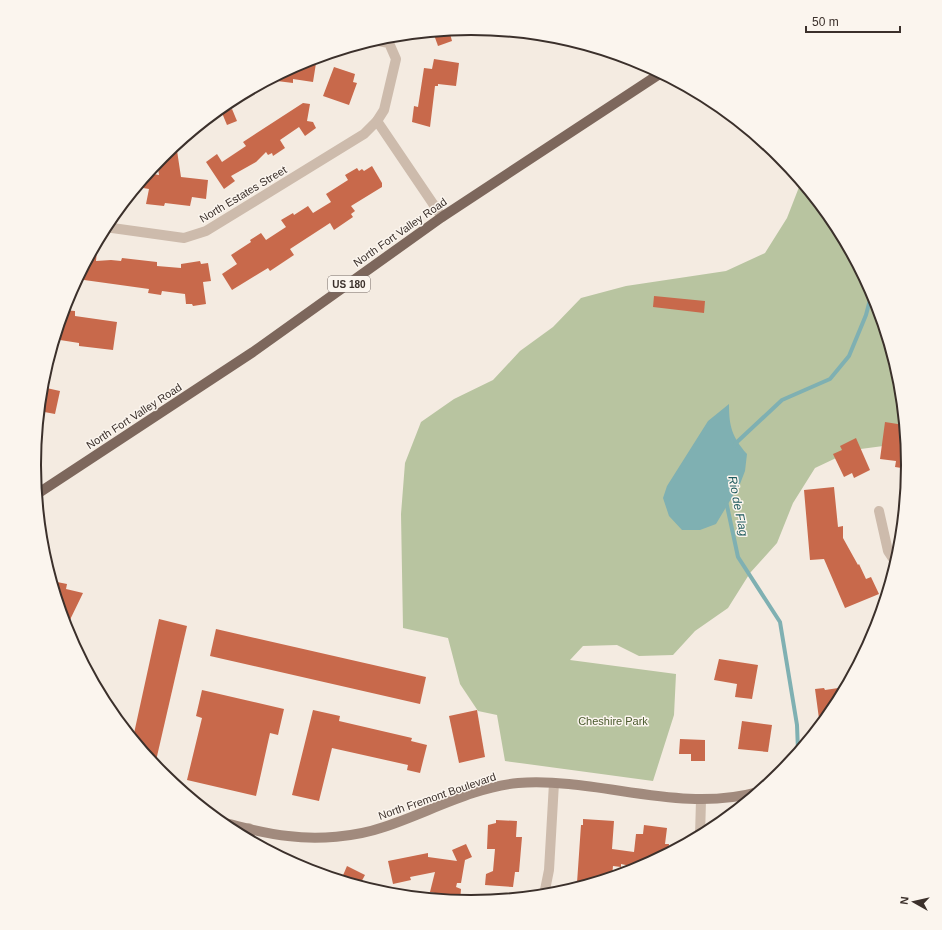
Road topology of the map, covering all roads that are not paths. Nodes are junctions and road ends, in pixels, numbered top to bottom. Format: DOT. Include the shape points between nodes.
graph roads {
  1 [pos="388,43"];
  2 [pos="656,77"];
  3 [pos="377,121"];
  4 [pos="442,217"];
  5 [pos="112,228"];
  6 [pos="42,491"];
  7 [pos="879,511"];
  8 [pos="891,556"];
  9 [pos="554,783"];
  10 [pos="747,794"];
  11 [pos="701,800"];
  12 [pos="700,829"];
  13 [pos="249,833"];
  14 [pos="545,888"];
  1 -- 3 [label="street" via="396,59 384,110"];
  2 -- 4 [label="main road, North Fort Valley Road / US 180"];
  3 -- 4 [label="street"];
  3 -- 5 [label="street, North Estates Street" via="364,134 206,231 184,238"];
  4 -- 6 [label="main road, North Fort Valley Road / US 180" via="253,352"];
  7 -- 8 [label="street"];
  9 -- 11 [label="street, North Fremont Boulevard"];
  9 -- 13 [label="street, North Fremont Boulevard" via="518,783 491,788 383,828 353,834 288,837"];
  9 -- 14 [label="street" via="549,870"];
  10 -- 11 [label="street, North Fremont Boulevard"];
  11 -- 12 [label="street"];
}
